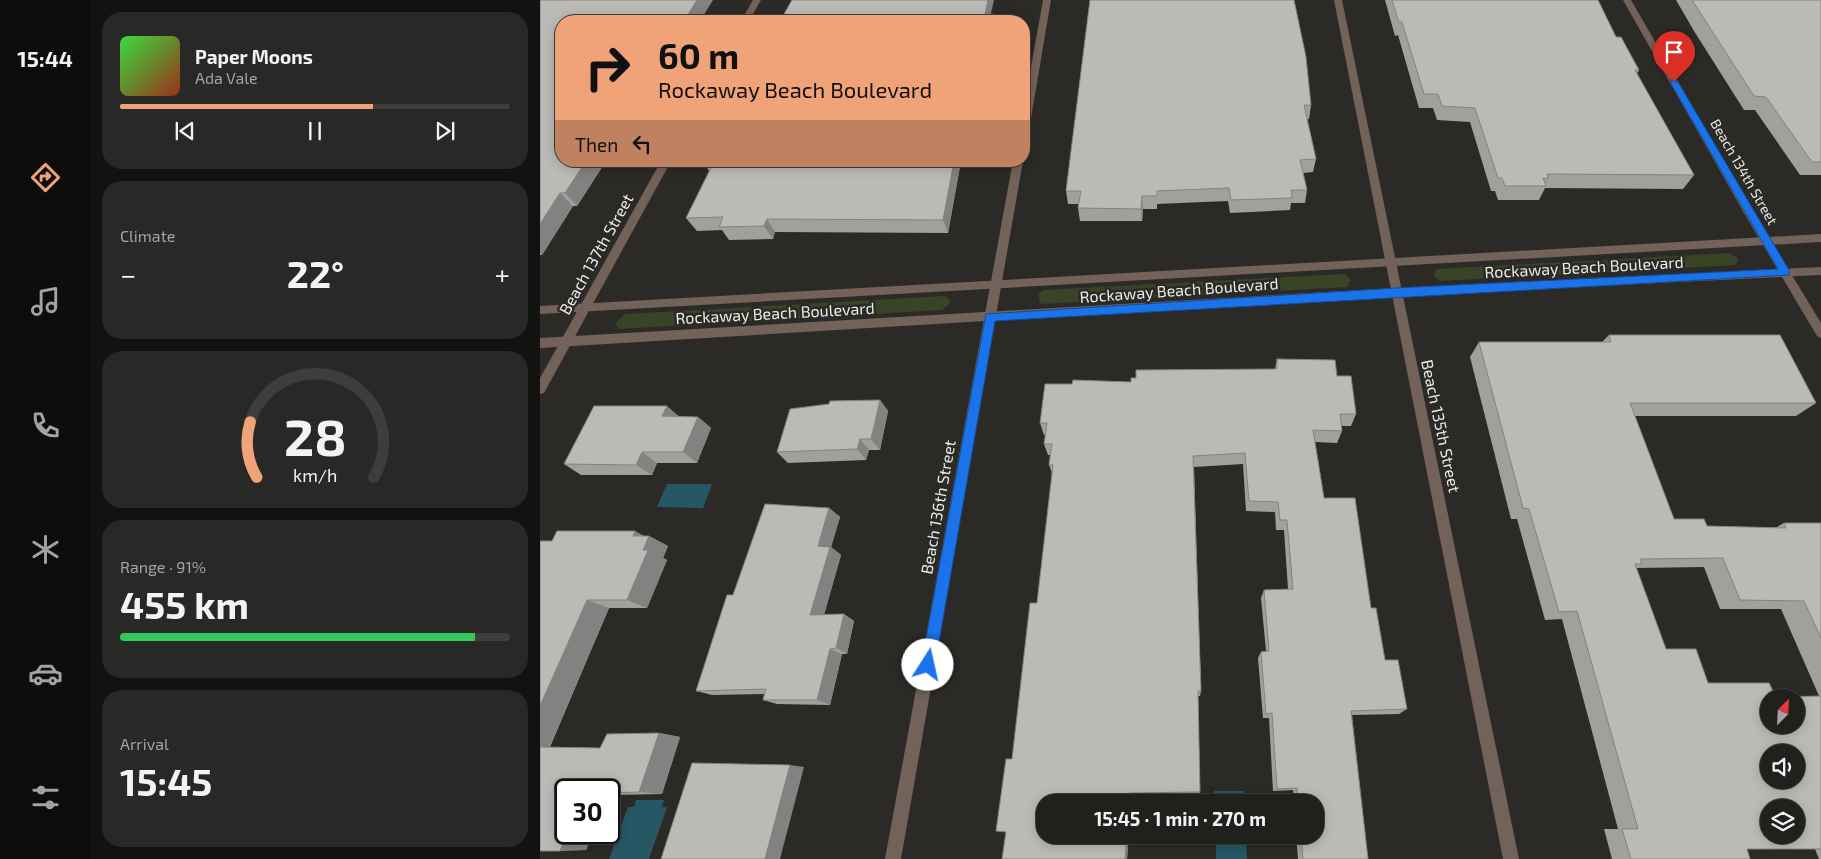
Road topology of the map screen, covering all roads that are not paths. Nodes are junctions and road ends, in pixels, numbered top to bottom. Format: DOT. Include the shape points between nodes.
graph roads {
  1 [pos="757,0"];
  2 [pos="1047,0"];
  3 [pos="1338,0"];
  4 [pos="1627,0"];
  5 [pos="748,15"];
  6 [pos="1030,96"];
  7 [pos="663,167"];
  8 [pos="1017,167"];
  9 [pos="1821,238"];
  10 [pos="1766,241"];
  11 [pos="1390,261"];
  12 [pos="1821,271"];
  13 [pos="1785,273"];
  14 [pos="996,284"];
  15 [pos="1396,292"];
  16 [pos="585,307"];
  17 [pos="540,310"];
  18 [pos="990,317"];
  19 [pos="1821,333"];
  20 [pos="566,341"];
  21 [pos="540,342"];
  22 [pos="540,389"];
  23 [pos="893,859"];
  24 [pos="1512,859"];
  1 -- 5 [label="street"];
  2 -- 6 [label="street"];
  3 -- 11 [label="street, Beach 135th Street"];
  4 -- 10 [label="street, Beach 134th Street"];
  7 -- 16 [label="street, Beach 137th Street"];
  8 -- 14 [label="street, Beach 136th Street"];
  9 -- 10 [label="street, Rockaway Beach Boulevard"];
  10 -- 11 [label="street, Rockaway Beach Boulevard"];
  10 -- 13 [label="street, Beach 134th Street"];
  11 -- 14 [label="street, Rockaway Beach Boulevard"];
  11 -- 15 [label="street, Beach 135th Street"];
  12 -- 13 [label="street, Rockaway Beach Boulevard"];
  13 -- 15 [label="street, Rockaway Beach Boulevard"];
  13 -- 19 [label="street, Beach 134th Street"];
  14 -- 16 [label="street, Rockaway Beach Boulevard"];
  14 -- 18 [label="street, Beach 136th Street"];
  15 -- 18 [label="street, Rockaway Beach Boulevard"];
  15 -- 24 [label="street, Beach 135th Street"];
  16 -- 17 [label="street, Rockaway Beach Boulevard"];
  16 -- 20 [label="street, Beach 137th Street"];
  18 -- 20 [label="street, Rockaway Beach Boulevard"];
  18 -- 23 [label="street, Beach 136th Street"];
  20 -- 21 [label="street, Rockaway Beach Boulevard"];
  20 -- 22 [label="street, Beach 137th Street"];
}
